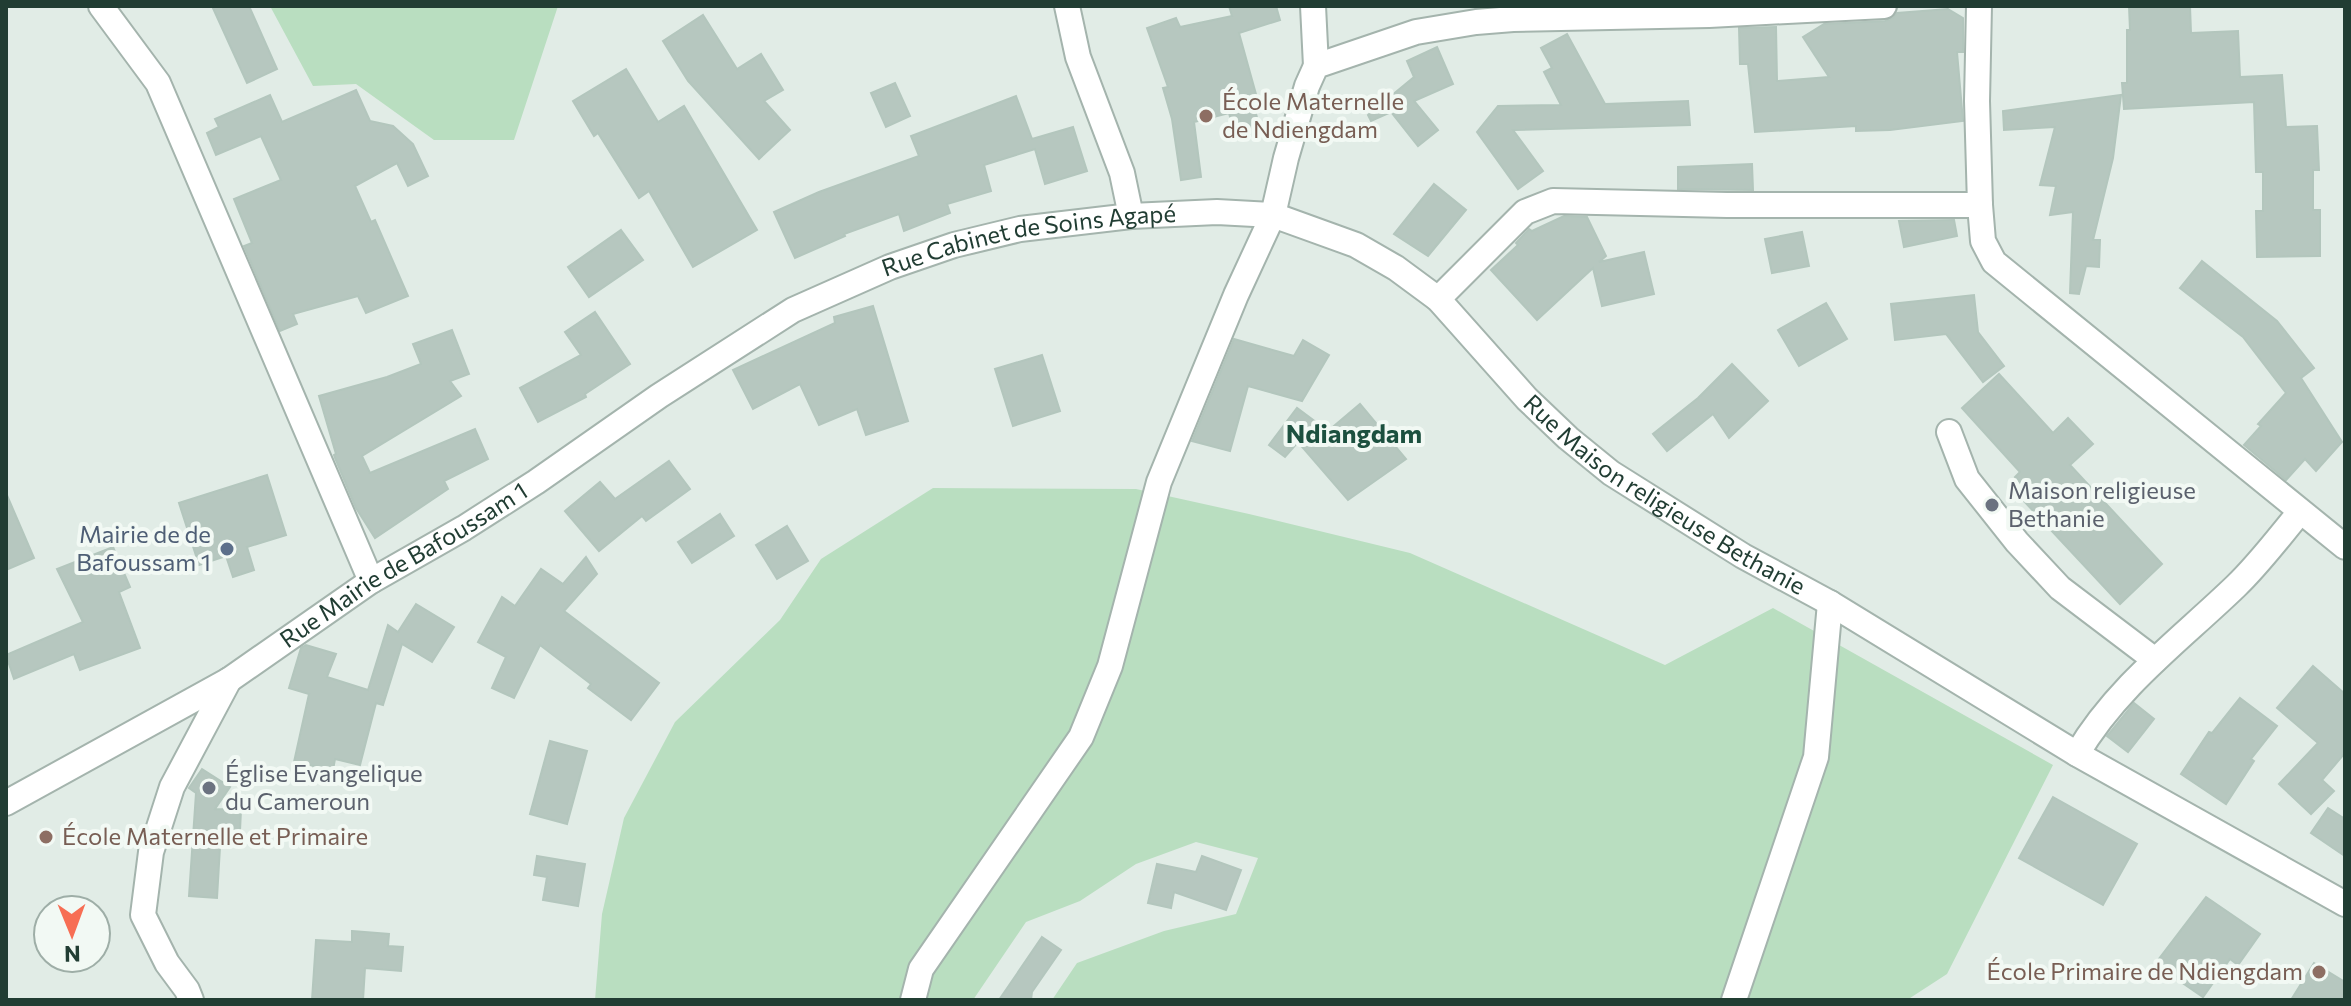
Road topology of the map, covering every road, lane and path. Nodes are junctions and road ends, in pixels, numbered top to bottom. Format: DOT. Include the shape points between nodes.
graph roads {
  1 [pos="101,6"];
  2 [pos="1067,6"];
  3 [pos="1313,6"];
  4 [pos="1884,6"];
  5 [pos="1979,6"];
  6 [pos="1316,66"];
  7 [pos="1980,205"];
  8 [pos="1273,215"];
  9 [pos="1131,216"];
  10 [pos="1438,299"];
  11 [pos="793,310"];
  12 [pos="1949,432"];
  13 [pos="2300,512"];
  14 [pos="2345,547"];
  15 [pos="371,581"];
  16 [pos="1830,603"];
  17 [pos="2155,660"];
  18 [pos="229,680"];
  19 [pos="2077,754"];
  20 [pos="6,803"];
  21 [pos="2345,904"];
  22 [pos="191,1000"];
  23 [pos="913,1000"];
  24 [pos="1734,1000"];
  1 -- 15 [label="street" via="158,83"];
  2 -- 9 [label="street" via="1078,57 1122,173"];
  3 -- 6 [label="street"];
  4 -- 6 [label="street" via="1465,23 1379,43"];
  5 -- 7 [label="street"];
  6 -- 8 [label="street"];
  7 -- 10 [label="street" via="1553,201 1525,212"];
  7 -- 13 [label="street" via="1983,241 1994,262"];
  8 -- 9 [label="street, Rue Cabinet de Soins Agapé"];
  8 -- 10 [label="street, Rue Maison religieuse Bethanie" via="1356,245"];
  8 -- 23 [label="street" via="1159,482 1110,666 1081,737 921,969"];
  9 -- 11 [label="street, Rue Cabinet de Soins Agapé" via="1020,229 954,245"];
  10 -- 16 [label="street, Rue Maison religieuse Bethanie" via="1527,399 1611,473"];
  11 -- 15 [label="street, Rue Mairie de Bafoussam 1" via="536,482"];
  12 -- 17 [label="street" via="1967,479 2017,542 2060,588"];
  13 -- 14 [label="street"];
  13 -- 17 [label="street" via="2238,584"];
  15 -- 18 [label="street, Rue Mairie de Bafoussam 1"];
  16 -- 19 [label="street, Rue Maison religieuse Bethanie"];
  16 -- 24 [label="street" via="1816,757"];
  17 -- 19 [label="street" via="2120,692"];
  18 -- 20 [label="street, Rue Mairie de Bafoussam 1"];
  18 -- 22 [label="street" via="172,787 151,852 143,915"];
  19 -- 21 [label="street, Rue Maison religieuse Bethanie"];
}
